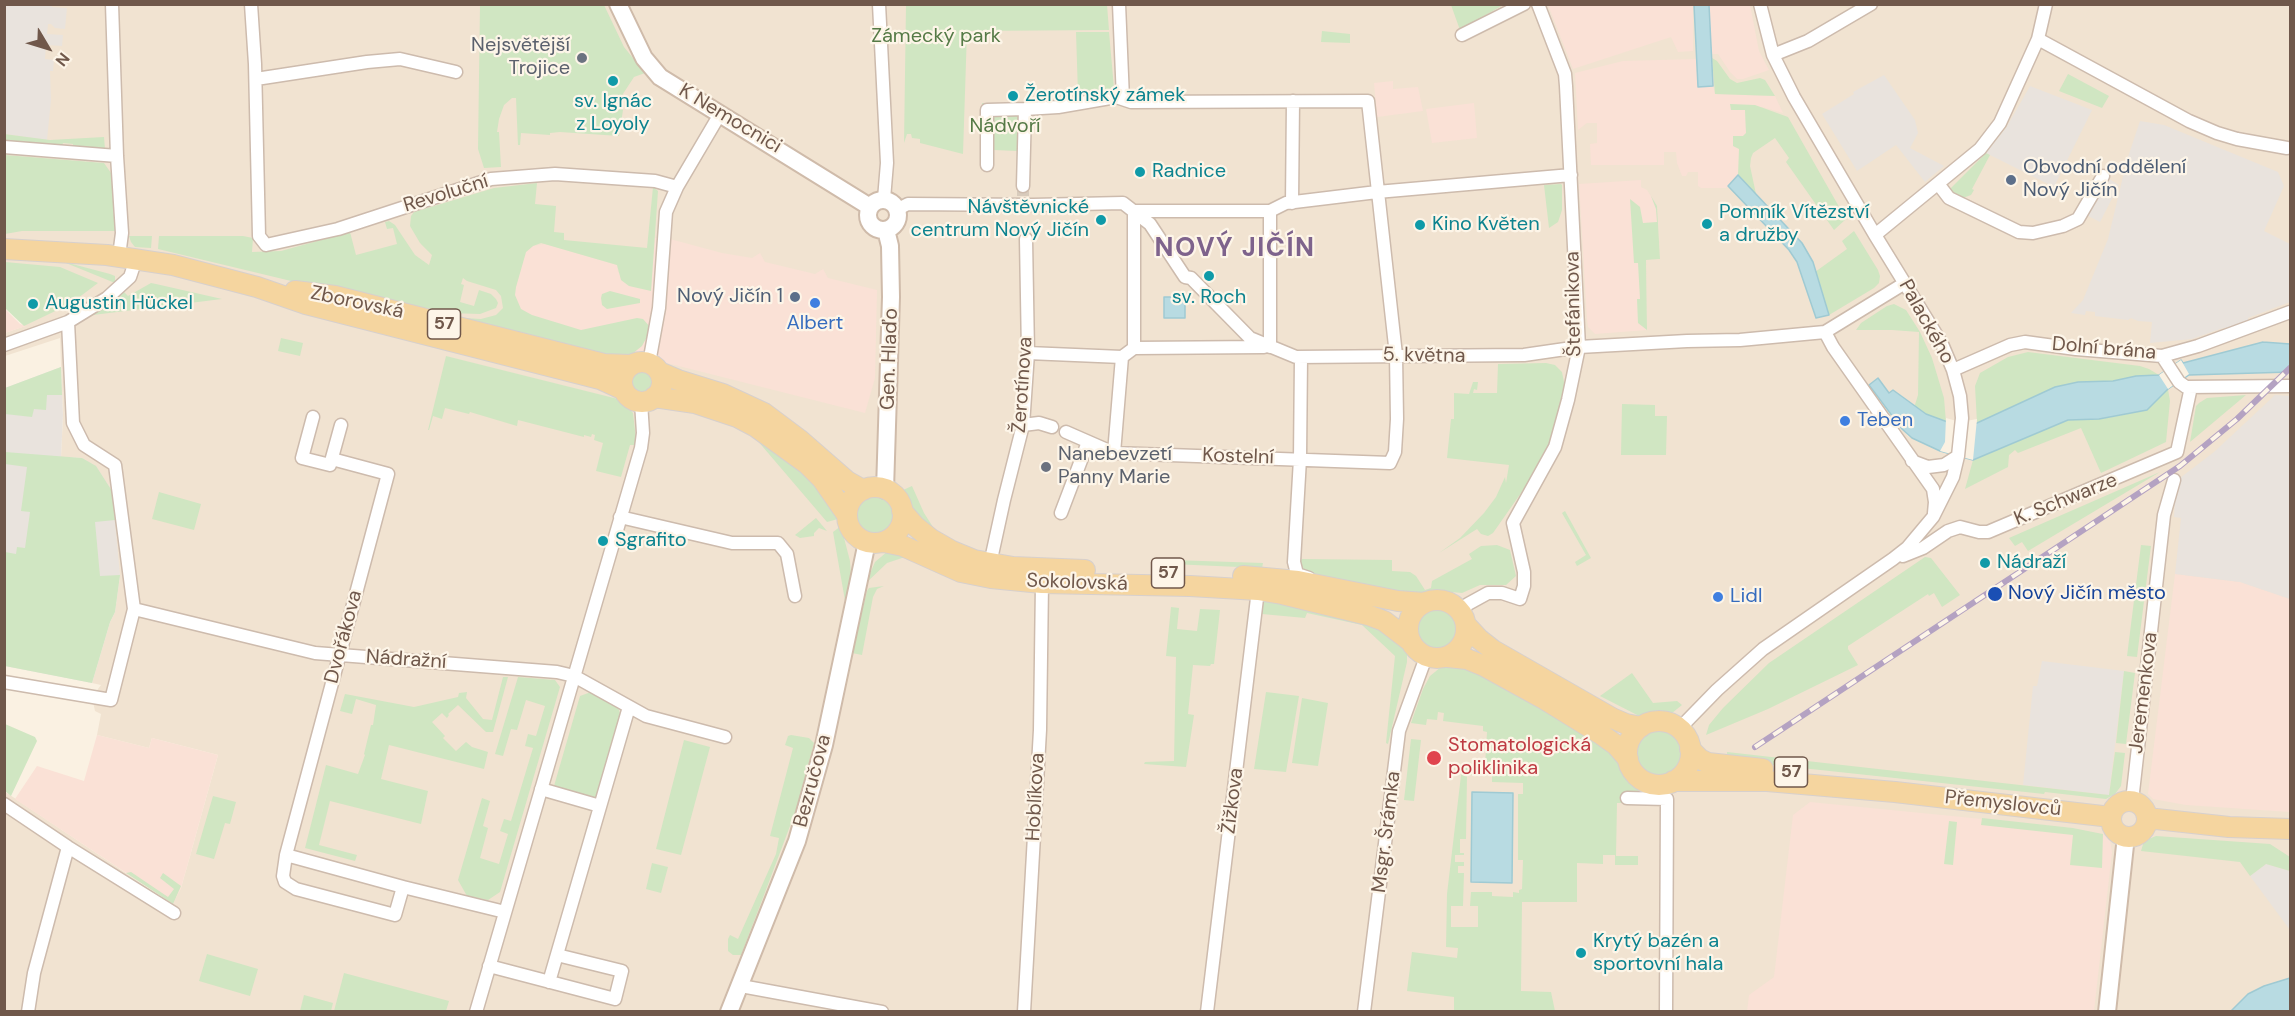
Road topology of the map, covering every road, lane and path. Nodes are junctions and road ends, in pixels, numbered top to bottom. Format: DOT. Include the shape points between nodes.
graph roads {
  1 [pos="112,4"];
  2 [pos="251,4"];
  3 [pos="618,4"];
  4 [pos="879,4"];
  5 [pos="1119,4"];
  6 [pos="1524,4"];
  7 [pos="1538,4"];
  8 [pos="1760,4"];
  9 [pos="1870,4"];
  10 [pos="2046,4"];
  11 [pos="1462,36"];
  12 [pos="2038,39"];
  13 [pos="1773,55"];
  14 [pos="456,72"];
  15 [pos="256,79"];
  16 [pos="1124,99"];
  17 [pos="1293,101"];
  18 [pos="1025,109"];
  19 [pos="720,114"];
  20 [pos="4,147"];
  21 [pos="2287,148"];
  22 [pos="117,156"];
  23 [pos="987,165"];
  24 [pos="1570,175"];
  25 [pos="2103,176"];
  26 [pos="1939,185"];
  27 [pos="677,187"];
  28 [pos="1377,192"];
  29 [pos="1023,196"];
  30 [pos="1292,203"];
  31 [pos="884,205"];
  32 [pos="1134,211"];
  33 [pos="1270,211"];
  34 [pos="886,230"];
  35 [pos="1875,235"];
  36 [pos="1026,239"];
  37 [pos="4,249"];
  38 [pos="128,258"];
  39 [pos="1905,283"];
  40 [pos="257,287"];
  41 [pos="2290,312"];
  42 [pos="68,322"];
  43 [pos="1825,332"];
  44 [pos="4,345"];
  45 [pos="1270,347"];
  46 [pos="1134,348"];
  47 [pos="1579,348"];
  48 [pos="1028,353"];
  49 [pos="1396,355"];
  50 [pos="1122,357"];
  51 [pos="1301,357"];
  52 [pos="2162,357"];
  53 [pos="646,366"];
  54 [pos="1953,370"];
  55 [pos="2290,386"];
  56 [pos="2193,387"];
  57 [pos="624,390"];
  58 [pos="648,399"];
  59 [pos="313,417"];
  60 [pos="341,424"];
  61 [pos="1023,425"];
  62 [pos="1052,427"];
  63 [pos="1066,432"];
  64 [pos="1088,442"];
  65 [pos="1114,453"];
  66 [pos="1958,456"];
  67 [pos="332,459"];
  68 [pos="1300,459"];
  69 [pos="1912,461"];
  70 [pos="2174,480"];
  71 [pos="863,490"];
  72 [pos="885,490"];
  73 [pos="902,511"];
  74 [pos="1061,513"];
  75 [pos="847,515"];
  76 [pos="620,517"];
  77 [pos="1933,517"];
  78 [pos="876,542"];
  79 [pos="1893,559"];
  80 [pos="990,564"];
  81 [pos="1042,583"];
  82 [pos="1258,590"];
  83 [pos="1367,595"];
  84 [pos="795,596"];
  85 [pos="1424,603"];
  86 [pos="134,609"];
  87 [pos="1464,619"];
  88 [pos="1410,641"];
  89 [pos="339,655"];
  90 [pos="1426,657"];
  91 [pos="1448,657"];
  92 [pos="574,676"];
  93 [pos="4,682"];
  94 [pos="629,707"];
  95 [pos="1641,727"];
  96 [pos="1679,729"];
  97 [pos="725,737"];
  98 [pos="1690,749"];
  99 [pos="1628,759"];
  100 [pos="1673,781"];
  101 [pos="541,789"];
  102 [pos="1895,792"];
  103 [pos="1627,798"];
  104 [pos="2132,801"];
  105 [pos="4,804"];
  106 [pos="600,806"];
  107 [pos="2111,817"];
  108 [pos="2147,818"];
  109 [pos="2290,829"];
  110 [pos="2126,836"];
  111 [pos="68,847"];
  112 [pos="286,855"];
  113 [pos="403,887"];
  114 [pos="505,912"];
  115 [pos="174,913"];
  116 [pos="557,955"];
  117 [pos="489,966"];
  118 [pos="549,982"];
  119 [pos="741,986"];
  120 [pos="28,1011"];
  121 [pos="476,1011"];
  122 [pos="729,1011"];
  123 [pos="882,1011"];
  124 [pos="1024,1011"];
  125 [pos="1208,1011"];
  126 [pos="1364,1011"];
  127 [pos="1666,1011"];
  128 [pos="2107,1011"];
  1 -- 22 [label="street"];
  2 -- 15 [label="street"];
  3 -- 19 [label="street, K Nemocnici" via="644,58 656,73"];
  4 -- 31 [label="street" via="887,163"];
  5 -- 16 [label="street"];
  6 -- 11 [label="street"];
  7 -- 24 [label="street, Štefánikova" via="1565,74"];
  8 -- 13 [label="street, Palackého"];
  9 -- 13 [label="street" via="1808,41"];
  10 -- 12 [label="street"];
  12 -- 21 [label="street" via="2217,133"];
  12 -- 26 [label="street" via="2000,123 1980,149"];
  13 -- 35 [label="street, Palackého"];
  14 -- 15 [label="street" via="400,59"];
  15 -- 27 [label="street, Revoluční" via="259,236 266,245 338,229 491,179 555,174 655,181"];
  16 -- 17 [label="street"];
  16 -- 18 [label="street"];
  17 -- 28 [label="street" via="1368,101"];
  17 -- 30 [label="street"];
  18 -- 23 [label="street" via="987,110"];
  18 -- 29 [label="street"];
  19 -- 27 [label="street"];
  19 -- 31 [label="street, K Nemocnici" via="853,194"];
  20 -- 22 [label="street"];
  22 -- 38 [label="street" via="122,233"];
  24 -- 28 [label="street"];
  24 -- 47 [label="street, Štefánikova"];
  25 -- 26 [label="street" via="2078,219 2032,233 2019,232 1949,198"];
  26 -- 35 [label="street"];
  27 -- 53 [label="street" via="665,220 660,308"];
  28 -- 30 [label="street"];
  28 -- 49 [label="street"];
  29 -- 31 [label="street"];
  29 -- 32 [label="street" via="1123,203"];
  30 -- 33 [label="street"];
  31 -- 34 [label="street" via="897,222"];
  31 -- 34 [label="street" via="868,212 870,222"];
  32 -- 33 [label="street"];
  32 -- 45 [label="street" via="1150,224 1185,277 1191,278 1250,338"];
  32 -- 46 [label="street"];
  33 -- 45 [label="street"];
  34 -- 72 [label="street, Gen. Hlaďo" via="891,297"];
  35 -- 39 [label="street, Palackého"];
  36 -- 48 [label="street, Žerotínova"];
  37 -- 38 [label="main road, 57"];
  38 -- 40 [label="main road, Zborovská / 57" via="173,265"];
  38 -- 42 [label="street" via="133,273 120,288"];
  39 -- 43 [label="street"];
  39 -- 54 [label="street, Palackého"];
  40 -- 53 [label="main road, Zborovská / 57" via="335,296 604,364"];
  40 -- 57 [label="main road, Zborovská / 57" via="306,304 600,379"];
  41 -- 52 [label="street, Dolní brána"];
  42 -- 44 [label="street"];
  42 -- 86 [label="street" via="73,423 84,445 115,465"];
  43 -- 47 [label="street"];
  43 -- 69 [label="street"];
  45 -- 46 [label="street"];
  45 -- 51 [label="street, 5. května"];
  46 -- 50 [label="street"];
  47 -- 49 [label="street, 5. května" via="1524,355"];
  47 -- 87 [label="street, Štefánikova" via="1556,447 1513,524 1524,573 1520,599 1488,593 1468,604"];
  48 -- 50 [label="street"];
  48 -- 61 [label="street, Žerotínova"];
  49 -- 51 [label="street, 5. května"];
  49 -- 68 [label="street, Kostelní" via="1397,419 1395,452 1390,462"];
  50 -- 65 [label="street"];
  51 -- 68 [label="street"];
  52 -- 54 [label="street, Dolní brána" via="2025,342"];
  52 -- 56 [label="street" via="2179,382"];
  53 -- 57 [label="main road" via="623,375"];
  53 -- 58 [label="main road" via="662,386"];
  53 -- 71 [label="main road, Zborovská / 57" via="764,413"];
  54 -- 66 [label="street, Palackého" via="1962,418"];
  55 -- 56 [label="street"];
  56 -- 79 [label="street, K. Schwarze" via="2177,452 1988,532 1960,527 1923,548"];
  57 -- 58 [label="main road, 57" via="632,399"];
  58 -- 75 [label="main road, 57" via="695,403 756,427 807,464"];
  58 -- 76 [label="street" via="642,441"];
  59 -- 67 [label="street, Dvořákova" via="302,458 330,465"];
  60 -- 67 [label="street"];
  61 -- 62 [label="street" via="1039,423"];
  61 -- 80 [label="street, Žerotínova"];
  63 -- 64 [label="street, Kostelní"];
  64 -- 65 [label="street, Kostelní"];
  64 -- 74 [label="street"];
  65 -- 68 [label="street, Kostelní"];
  66 -- 69 [label="street" via="1944,465"];
  66 -- 77 [label="street, Palackého" via="1953,477"];
  67 -- 89 [label="street, Dvořákova" via="388,474"];
  68 -- 83 [label="street" via="1296,571 1300,576 1338,583"];
  69 -- 77 [label="street" via="1933,489"];
  70 -- 104 [label="street, Jeremenkova" via="2164,515"];
  71 -- 72 [label="main road"];
  71 -- 75 [label="main road" via="853,499"];
  72 -- 73 [label="main road, 57" via="895,496"];
  73 -- 78 [label="main road" via="898,531"];
  73 -- 80 [label="main road, Sokolovská / 57" via="915,526 945,547"];
  75 -- 78 [label="main road, 57" via="853,532"];
  76 -- 84 [label="street" via="732,543 778,543 787,554"];
  76 -- 92 [label="street"];
  77 -- 79 [label="street, Palackého"];
  78 -- 81 [label="main road, Sokolovská / 57" via="903,546 973,575"];
  78 -- 119 [label="street, Bezručova" via="797,841"];
  79 -- 96 [label="street, Palackého" via="1763,649"];
  80 -- 83 [label="main road, Sokolovská / 57" via="1251,576"];
  81 -- 82 [label="main road, Sokolovská / 57"];
  81 -- 124 [label="street, Hoblíkova" via="1040,730"];
  82 -- 88 [label="main road, Sokolovská / 57" via="1359,612 1384,621"];
  82 -- 125 [label="street, Žižkova"];
  83 -- 85 [label="main road, Sokolovská / 57"];
  85 -- 87 [label="main road, 57" via="1446,601"];
  85 -- 88 [label="main road" via="1409,619"];
  86 -- 89 [label="street, Nádražní" via="315,653"];
  86 -- 93 [label="street" via="111,700"];
  87 -- 91 [label="main road" via="1467,634 1462,646"];
  87 -- 95 [label="main road, 57" via="1493,650 1612,718"];
  88 -- 90 [label="main road, 57"];
  89 -- 92 [label="street, Nádražní"];
  89 -- 112 [label="street, Dvořákova"];
  90 -- 91 [label="main road"];
  90 -- 126 [label="street, Msgr. Šrámka" via="1399,731"];
  91 -- 99 [label="main road" via="1484,666 1544,699 1602,735"];
  92 -- 94 [label="street, Nádražní"];
  92 -- 101 [label="street"];
  94 -- 97 [label="street, Nádražní" via="646,716"];
  94 -- 106 [label="street"];
  95 -- 96 [label="main road, 57" via="1661,721"];
  95 -- 99 [label="main road" via="1629,743"];
  96 -- 98 [label="main road, 57"];
  98 -- 100 [label="main road" via="1688,766"];
  98 -- 102 [label="main road, Přemyslovců / 57" via="1713,764 1820,775"];
  99 -- 100 [label="main road" via="1642,780 1658,785"];
  100 -- 102 [label="main road, Přemyslovců" via="1752,780"];
  101 -- 106 [label="street"];
  101 -- 114 [label="street"];
  102 -- 107 [label="main road, Přemyslovců / 57"];
  103 -- 127 [label="street" via="1667,800"];
  104 -- 107 [label="main road" via="2119,804"];
  104 -- 108 [label="main road" via="2142,806"];
  105 -- 111 [label="street"];
  106 -- 116 [label="street"];
  107 -- 110 [label="main road" via="2115,829"];
  108 -- 109 [label="main road"];
  108 -- 110 [label="main road" via="2140,832"];
  110 -- 128 [label="street"];
  111 -- 115 [label="street"];
  111 -- 120 [label="street" via="34,973"];
  112 -- 113 [label="street"];
  112 -- 113 [label="street, Dvořákova" via="283,876 296,889 395,915"];
  113 -- 114 [label="street"];
  114 -- 117 [label="street"];
  116 -- 118 [label="street"];
  116 -- 118 [label="street" via="622,971 615,999"];
  117 -- 118 [label="street"];
  117 -- 121 [label="street"];
  119 -- 122 [label="street, Bezručova"];
  119 -- 123 [label="street"];
}
